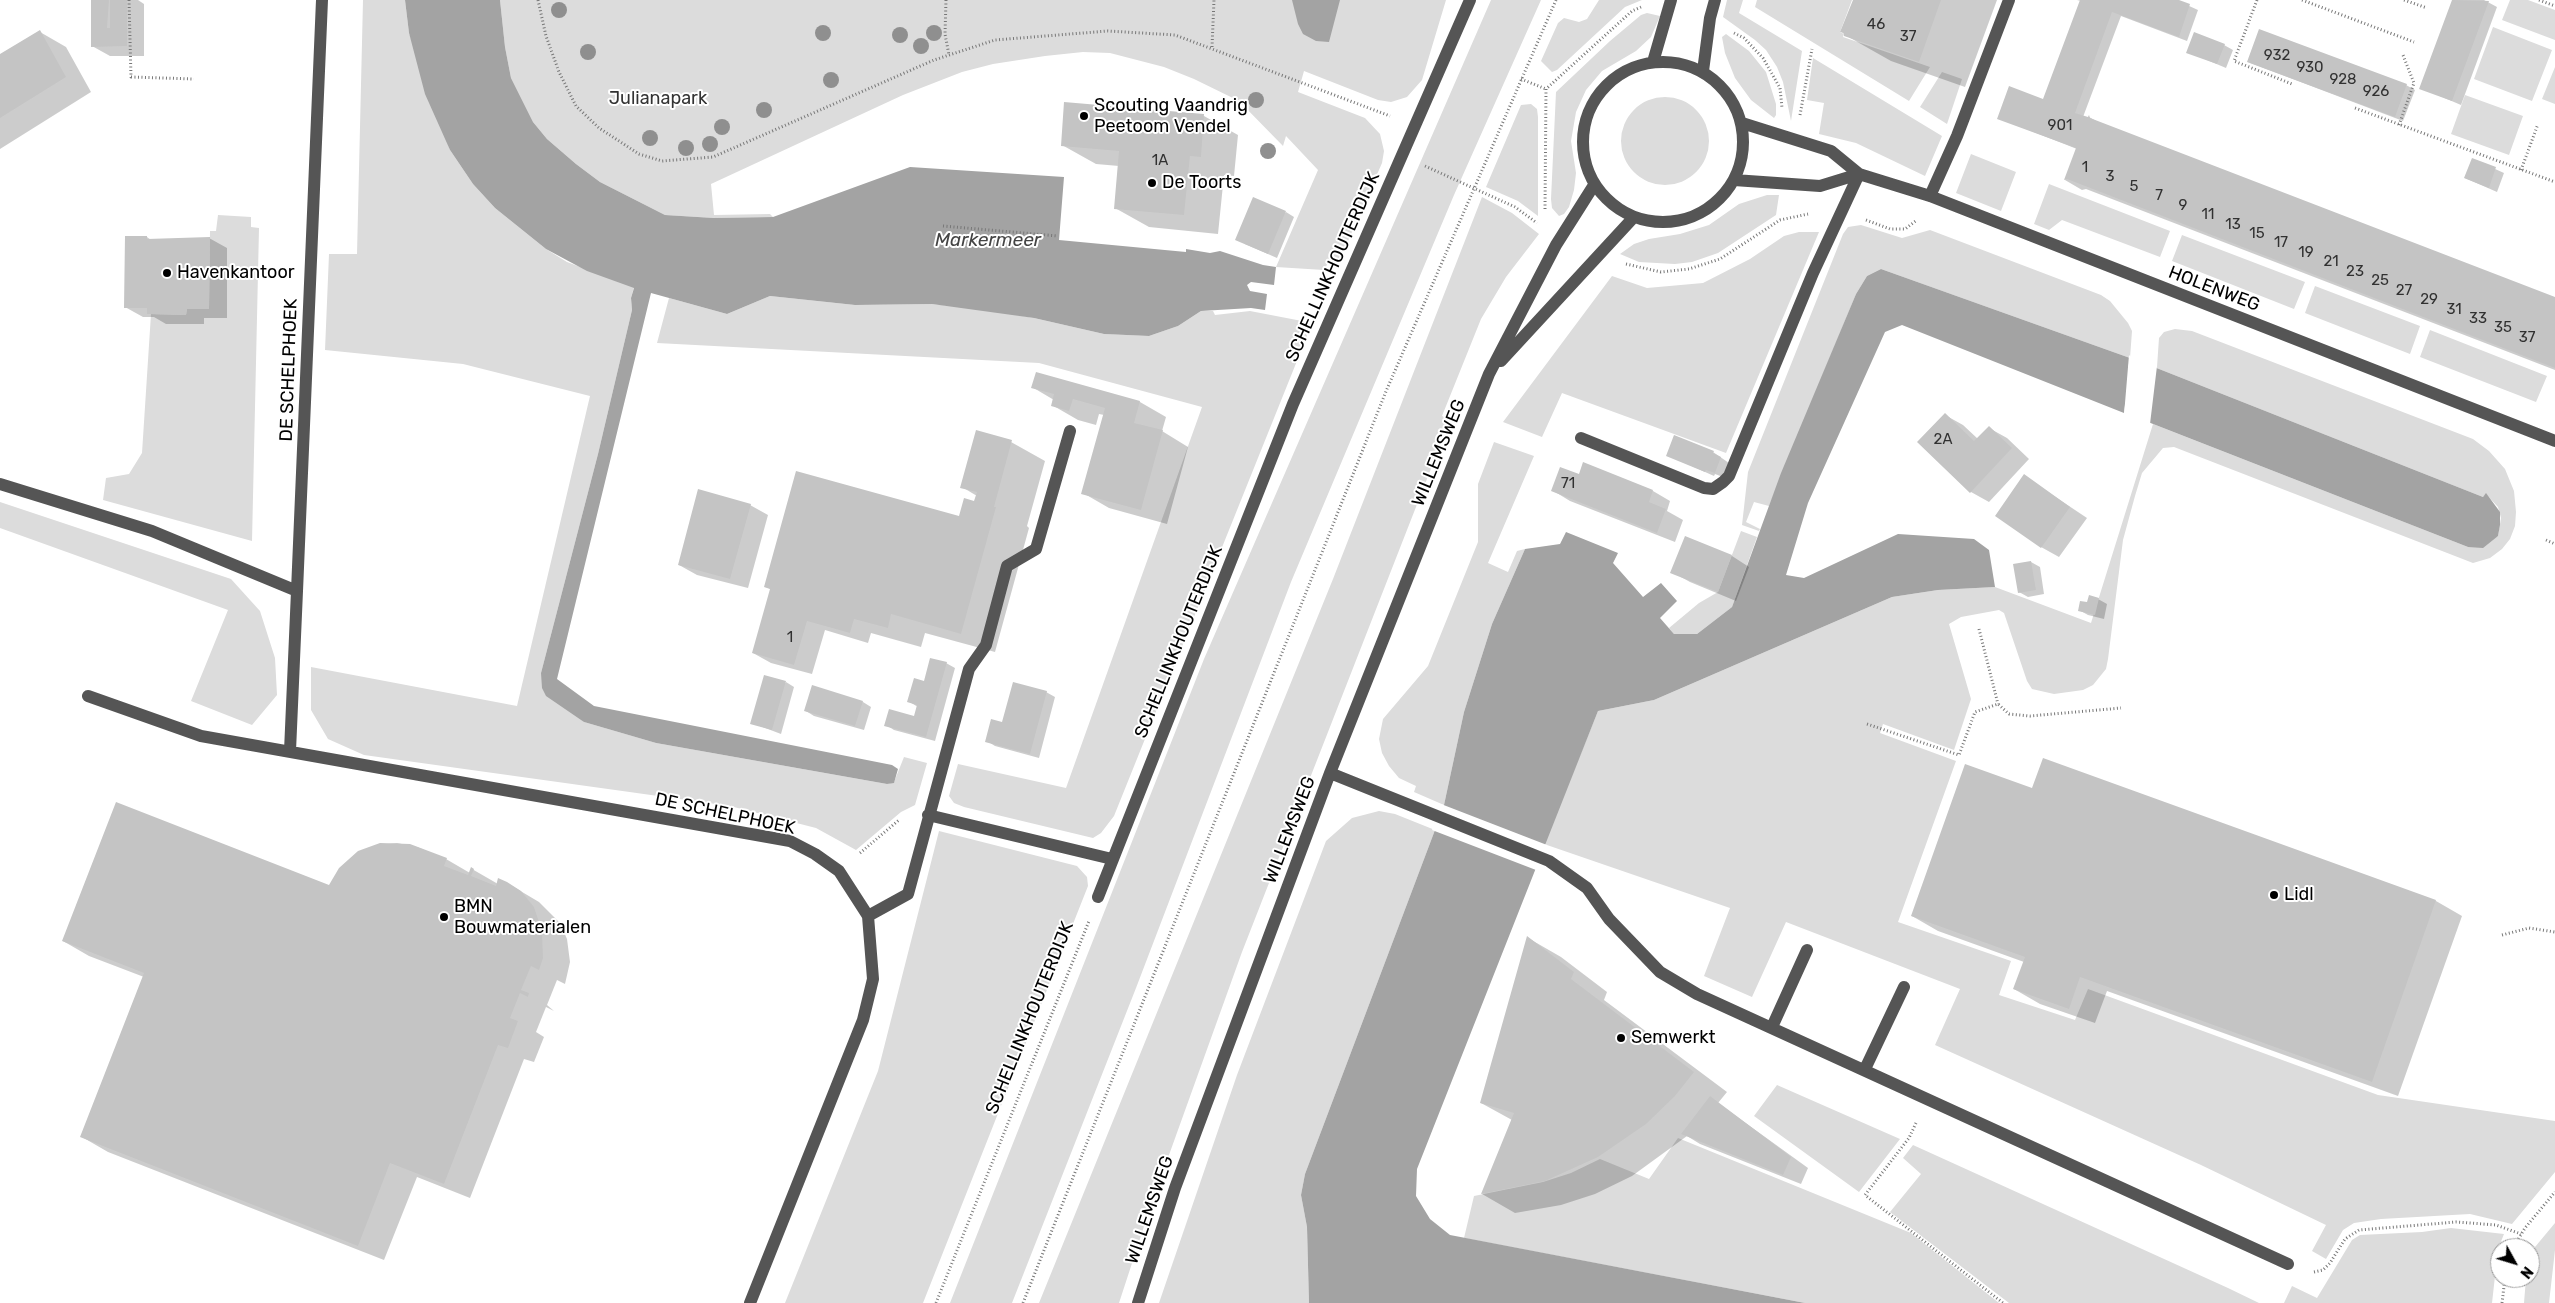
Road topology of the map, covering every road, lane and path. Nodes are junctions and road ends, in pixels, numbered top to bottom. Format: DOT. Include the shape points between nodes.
graph roads {
  1 [pos="129,0"];
  2 [pos="322,0"];
  3 [pos="538,0"];
  4 [pos="946,0"];
  5 [pos="1214,0"];
  6 [pos="1470,0"];
  7 [pos="1556,0"];
  8 [pos="1671,0"];
  9 [pos="1715,0"];
  10 [pos="2009,0"];
  11 [pos="2258,0"];
  12 [pos="2302,0"];
  13 [pos="2404,0"];
  14 [pos="2539,0"];
  15 [pos="2555,6"];
  16 [pos="2427,8"];
  17 [pos="2414,42"];
  18 [pos="1212,47"];
  19 [pos="1812,49"];
  20 [pos="949,55"];
  21 [pos="2403,55"];
  22 [pos="1653,62"];
  23 [pos="1703,71"];
  24 [pos="194,79"];
  25 [pos="1522,79"];
  26 [pos="2292,84"];
  27 [pos="1546,89"];
  28 [pos="2355,108"];
  29 [pos="1801,122"];
  30 [pos="1742,123"];
  31 [pos="2538,124"];
  32 [pos="2399,125"];
  33 [pos="1415,126"];
  34 [pos="1419,163"];
  35 [pos="2521,170"];
  36 [pos="1859,174"];
  37 [pos="1734,180"];
  38 [pos="2555,182"];
  39 [pos="1594,185"];
  40 [pos="1474,188"];
  41 [pos="1930,196"];
  42 [pos="1839,214"];
  43 [pos="1634,217"];
  44 [pos="943,226"];
  45 [pos="1544,229"];
  46 [pos="1058,236"];
  47 [pos="1625,264"];
  48 [pos="1489,374"];
  49 [pos="1070,430"];
  50 [pos="1581,438"];
  51 [pos="2555,441"];
  52 [pos="0,484"];
  53 [pos="2546,540"];
  54 [pos="2555,544"];
  55 [pos="297,591"];
  56 [pos="1978,629"];
  57 [pos="88,696"];
  58 [pos="1998,704"];
  59 [pos="2121,708"];
  60 [pos="1867,724"];
  61 [pos="290,751"];
  62 [pos="1330,772"];
  63 [pos="928,815"];
  64 [pos="1112,859"];
  65 [pos="839,871"];
  66 [pos="1098,897"];
  67 [pos="868,916"];
  68 [pos="2555,932"];
  69 [pos="2502,935"];
  70 [pos="1807,950"];
  71 [pos="1904,987"];
  72 [pos="1772,1027"];
  73 [pos="1866,1069"];
  74 [pos="1929,1098"];
  75 [pos="2555,1192"];
  76 [pos="2521,1234"];
  77 [pos="2519,1238"];
  78 [pos="2288,1264"];
  79 [pos="2504,1288"];
  80 [pos="750,1303"];
  81 [pos="936,1303"];
  82 [pos="1023,1303"];
  83 [pos="1138,1303"];
  84 [pos="2003,1303"];
  85 [pos="2502,1303"];
  1 -- 24 [label="path" via="131,77"];
  2 -- 55 [label="street, DE SCHELPHOEK"];
  3 -- 20 [label="path" via="546,36 576,106 599,128 639,154 662,161 713,157"];
  4 -- 20 [label="path"];
  5 -- 18 [label="path"];
  6 -- 33 [label="street, SCHELLINKHOUTERDIJK"];
  7 -- 25 [label="path"];
  8 -- 22 [label="street"];
  9 -- 23 [label="street"];
  10 -- 41 [label="street" via="1957,136"];
  11 -- 26 [label="path" via="2234,61"];
  12 -- 17 [label="path"];
  13 -- 16 [label="path"];
  14 -- 15 [label="path"];
  18 -- 20 [label="path" via="1175,35 1108,32 995,40"];
  18 -- 33 [label="path"];
  19 -- 29 [label="path"];
  21 -- 32 [label="path" via="2414,83"];
  22 -- 23 [label="street" via="1679,62"];
  22 -- 39 [label="street" via="1627,69 1605,85 1590,107 1582,133 1584,160"];
  23 -- 30 [label="street" via="1730,96"];
  25 -- 27 [label="path"];
  25 -- 40 [label="path"];
  28 -- 32 [label="path"];
  30 -- 36 [label="street, HOLENWEG" via="1831,151"];
  30 -- 37 [label="street" via="1744,152"];
  31 -- 35 [label="path"];
  32 -- 35 [label="path"];
  33 -- 64 [label="street, SCHELLINKHOUTERDIJK" via="1293,404"];
  34 -- 40 [label="path"];
  35 -- 38 [label="path"];
  36 -- 37 [label="street" via="1820,186"];
  36 -- 41 [label="street, HOLENWEG"];
  36 -- 42 [label="street"];
  37 -- 43 [label="street" via="1716,203 1691,218 1662,223"];
  39 -- 43 [label="street" via="1611,204"];
  39 -- 48 [label="street, WILLEMSWEG" via="1556,245"];
  40 -- 45 [label="path" via="1515,207"];
  40 -- 82 [label="path" via="1386,389"];
  41 -- 42 [label="path" via="1915,223 1906,229 1890,229"];
  41 -- 51 [label="street, HOLENWEG"];
  42 -- 47 [label="path" via="1808,214 1780,220 1720,259 1689,268 1661,272"];
  42 -- 50 [label="street" via="1730,476 1724,482 1713,489 1704,488"];
  43 -- 48 [label="street, WILLEMSWEG"];
  44 -- 46 [label="path"];
  48 -- 62 [label="street, WILLEMSWEG"];
  49 -- 63 [label="street" via="1036,549 1007,566 986,645 968,669"];
  52 -- 55 [label="street" via="152,531"];
  53 -- 54 [label="path"];
  55 -- 61 [label="street, DE SCHELPHOEK"];
  56 -- 58 [label="path"];
  57 -- 61 [label="street, DE SCHELPHOEK" via="201,736"];
  58 -- 59 [label="path" via="2009,714 2030,716"];
  58 -- 60 [label="path" via="1975,712 1958,755"];
  61 -- 65 [label="street, DE SCHELPHOEK" via="790,841"];
  62 -- 72 [label="street" via="1549,861 1587,888 1609,919 1660,972 1697,994"];
  62 -- 83 [label="street, WILLEMSWEG" via="1175,1188"];
  63 -- 64 [label="street"];
  63 -- 65 [label="path" via="910,811"];
  63 -- 67 [label="street" via="908,894"];
  64 -- 66 [label="street, SCHELLINKHOUTERDIJK"];
  65 -- 67 [label="street, DE SCHELPHOEK"];
  66 -- 81 [label="path, SCHELLINKHOUTERDIJK"];
  67 -- 80 [label="street, DE SCHELPHOEK" via="873,979 863,1020"];
  68 -- 69 [label="path" via="2529,928"];
  70 -- 72 [label="street"];
  71 -- 73 [label="street"];
  72 -- 73 [label="street"];
  73 -- 74 [label="street"];
  74 -- 78 [label="street"];
  74 -- 84 [label="path" via="1909,1138 1865,1195"];
  75 -- 76 [label="path"];
  76 -- 77 [label="path"];
  76 -- 78 [label="path" via="2496,1225 2456,1222 2366,1229 2345,1239 2323,1270 2316,1272"];
  79 -- 85 [label="path"];
}
